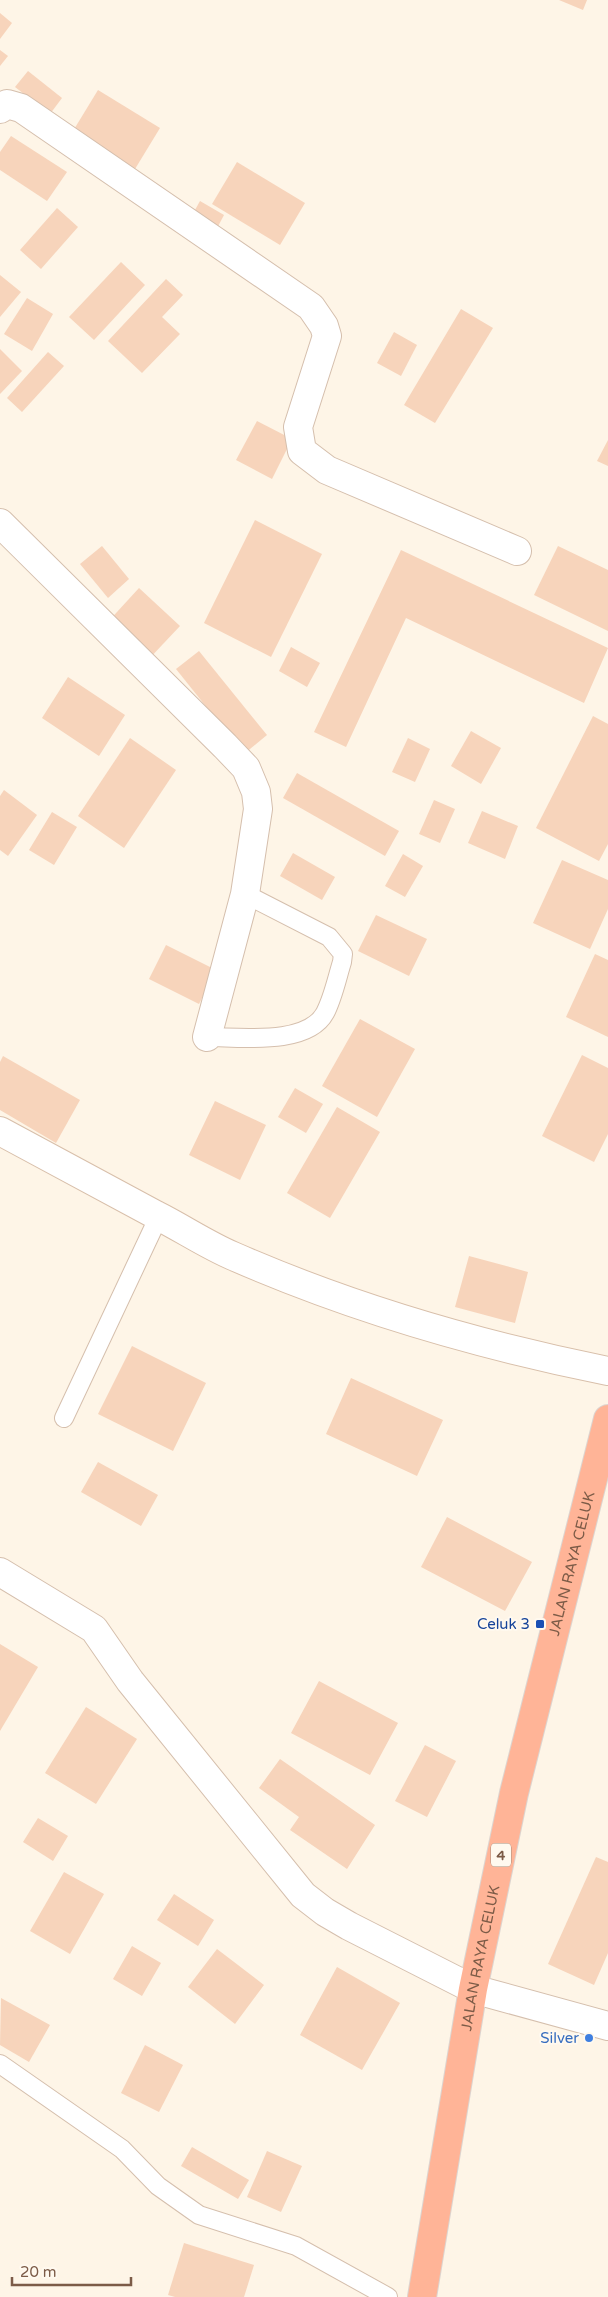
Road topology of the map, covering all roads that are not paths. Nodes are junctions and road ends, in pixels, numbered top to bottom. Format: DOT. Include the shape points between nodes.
graph roads {
  1 [pos="0,109"];
  2 [pos="0,523"];
  3 [pos="517,552"];
  4 [pos="245,894"];
  5 [pos="207,1037"];
  6 [pos="0,1131"];
  7 [pos="159,1216"];
  8 [pos="608,1371"];
  9 [pos="64,1418"];
  10 [pos="608,1419"];
  11 [pos="0,1572"];
  12 [pos="473,1989"];
  13 [pos="608,2026"];
  14 [pos="0,2064"];
  15 [pos="388,2297"];
  16 [pos="422,2297"];
  1 -- 3 [label="street" via="7,104 21,108 311,307 327,336 298,427 302,451 327,470"];
  2 -- 4 [label="street" via="246,768 256,792 258,809"];
  4 -- 5 [label="street"];
  4 -- 5 [label="lane" via="329,937 343,954 342,962 326,1012 310,1028 290,1036"];
  6 -- 7 [label="street"];
  7 -- 8 [label="street" via="231,1256 368,1309 450,1334"];
  7 -- 9 [label="lane"];
  10 -- 12 [label="highway, JALAN RAYA CELUK / 4" via="514,1793"];
  11 -- 12 [label="street" via="94,1629 130,1681 304,1894 349,1926"];
  12 -- 13 [label="street"];
  12 -- 16 [label="highway, JALAN RAYA CELUK / 4"];
  14 -- 15 [label="lane" via="122,2149 158,2186 199,2215 296,2246"];
}
